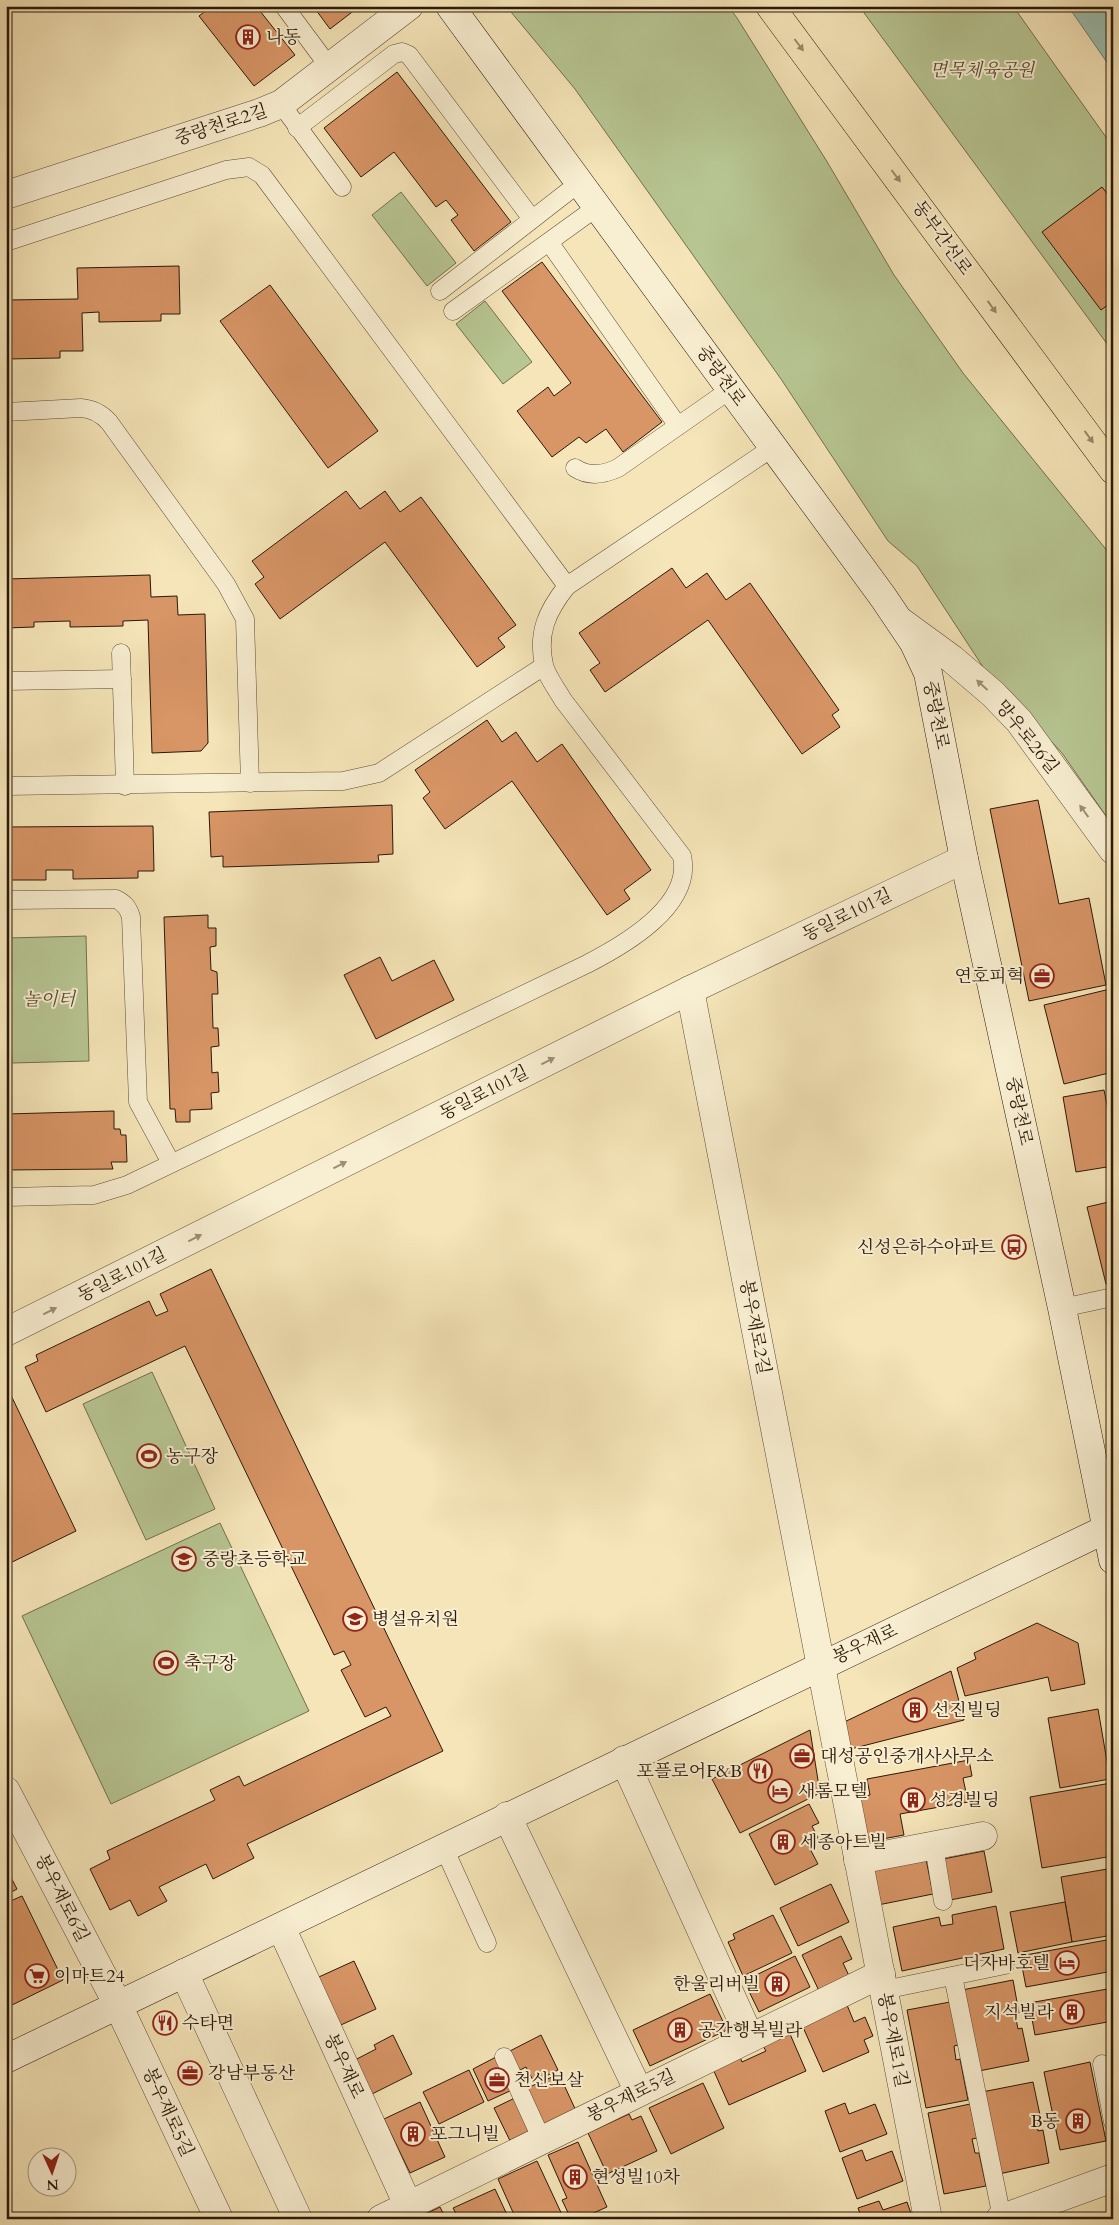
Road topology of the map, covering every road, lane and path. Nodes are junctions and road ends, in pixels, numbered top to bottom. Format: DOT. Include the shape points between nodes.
graph roads {
  1 [pos="284,6"];
  2 [pos="409,6"];
  3 [pos="450,6"];
  4 [pos="770,6"];
  5 [pos="330,68"];
  6 [pos="281,104"];
  7 [pos="297,128"];
  8 [pos="579,183"];
  9 [pos="342,186"];
  10 [pos="6,195"];
  11 [pos="597,207"];
  12 [pos="532,219"];
  13 [pos="6,242"];
  14 [pos="549,242"];
  15 [pos="440,291"];
  16 [pos="454,312"];
  17 [pos="731,389"];
  18 [pos="6,412"];
  19 [pos="678,426"];
  20 [pos="772,448"];
  21 [pos="575,468"];
  22 [pos="1113,470"];
  23 [pos="566,586"];
  24 [pos="900,622"];
  25 [pos="121,653"];
  26 [pos="544,666"];
  27 [pos="122,680"];
  28 [pos="6,681"];
  29 [pos="250,783"];
  30 [pos="6,786"];
  31 [pos="125,786"];
  32 [pos="1113,850"];
  33 [pos="964,859"];
  34 [pos="6,900"];
  35 [pos="690,990"];
  36 [pos="171,1163"];
  37 [pos="6,1197"];
  38 [pos="1113,1297"];
  39 [pos="1062,1308"];
  40 [pos="6,1332"];
  41 [pos="1110,1528"];
  42 [pos="1113,1560"];
  43 [pos="820,1665"];
  44 [pos="624,1760"];
  45 [pos="6,1791"];
  46 [pos="508,1816"];
  47 [pos="983,1836"];
  48 [pos="934,1846"];
  49 [pos="444,1848"];
  50 [pos="858,1860"];
  51 [pos="944,1901"];
  52 [pos="281,1927"];
  53 [pos="487,1943"];
  54 [pos="1005,1965"];
  55 [pos="184,1973"];
  56 [pos="953,1976"];
  57 [pos="882,1982"];
  58 [pos="118,2006"];
  59 [pos="750,2038"];
  60 [pos="504,2057"];
  61 [pos="6,2060"];
  62 [pos="1102,2064"];
  63 [pos="639,2092"];
  64 [pos="1113,2122"];
  65 [pos="542,2140"];
  66 [pos="1113,2178"];
  67 [pos="408,2205"];
  68 [pos="1001,2218"];
  69 [pos="219,2219"];
  70 [pos="298,2219"];
  71 [pos="381,2219"];
  72 [pos="928,2219"];
  1 -- 5 [label="lane"];
  2 -- 5 [label="street, 중랑천로2길"];
  3 -- 8 [label="street, 중랑천로"];
  4 -- 22 [label="highway, 동부간선로, one-way"];
  5 -- 6 [label="street, 중랑천로2길"];
  6 -- 7 [label="lane"];
  6 -- 10 [label="street, 중랑천로2길"];
  7 -- 9 [label="lane"];
  7 -- 12 [label="lane" via="394,54 402,52 409,55"];
  8 -- 11 [label="street, 중랑천로"];
  8 -- 12 [label="lane"];
  11 -- 14 [label="lane"];
  11 -- 17 [label="street, 중랑천로"];
  12 -- 15 [label="lane"];
  13 -- 23 [label="lane" via="226,170 249,167 262,175"];
  14 -- 16 [label="lane"];
  14 -- 19 [label="lane"];
  17 -- 19 [label="lane"];
  17 -- 20 [label="street, 중랑천로"];
  18 -- 29 [label="lane" via="81,408 102,414 226,584 244,619"];
  19 -- 21 [label="lane" via="606,473 591,475"];
  20 -- 23 [label="lane"];
  20 -- 24 [label="street, 중랑천로"];
  23 -- 26 [label="lane" via="546,617 542,638"];
  32 -- 24 [label="street, 망우로26길, one-way" via="1019,722 966,670"];
  24 -- 33 [label="street, 중랑천로" via="928,673"];
  25 -- 27 [label="lane"];
  26 -- 29 [label="lane" via="379,773 343,781"];
  26 -- 36 [label="lane" via="562,700 682,856 682,879 669,904 651,924 625,944 587,964"];
  27 -- 28 [label="lane"];
  27 -- 31 [label="lane"];
  29 -- 31 [label="lane"];
  30 -- 31 [label="lane"];
  33 -- 35 [label="street, 동일로101길"];
  33 -- 39 [label="street, 중랑천로"];
  34 -- 36 [label="lane" via="116,898 129,909 138,1102"];
  40 -- 35 [label="street, 동일로101길, one-way"];
  35 -- 43 [label="street, 봉우재로2길"];
  36 -- 37 [label="lane" via="126,1184 94,1194"];
  38 -- 39 [label="lane"];
  39 -- 41 [label="street, 중랑천로"];
  41 -- 42 [label="street, 중랑천로"];
  41 -- 43 [label="street, 봉우재로"];
  43 -- 44 [label="street, 봉우재로"];
  43 -- 50 [label="street, 봉우재로1길"];
  44 -- 46 [label="street, 봉우재로"];
  44 -- 59 [label="street"];
  45 -- 58 [label="street, 봉우재로6길"];
  46 -- 49 [label="street, 봉우재로"];
  46 -- 63 [label="street"];
  47 -- 48 [label="street"];
  48 -- 50 [label="street"];
  48 -- 51 [label="lane"];
  49 -- 52 [label="street, 봉우재로"];
  49 -- 53 [label="lane"];
  50 -- 57 [label="street, 봉우재로1길"];
  52 -- 55 [label="street, 봉우재로"];
  52 -- 67 [label="street, 봉우재로"];
  54 -- 56 [label="lane"];
  55 -- 58 [label="street, 봉우재로"];
  55 -- 70 [label="street"];
  56 -- 57 [label="lane"];
  56 -- 68 [label="lane"];
  57 -- 59 [label="street, 봉우재로5길"];
  57 -- 72 [label="street, 봉우재로1길"];
  58 -- 61 [label="street, 봉우재로"];
  58 -- 69 [label="street, 봉우재로5길"];
  59 -- 63 [label="street, 봉우재로5길"];
  60 -- 65 [label="lane"];
  62 -- 64 [label="lane"];
  63 -- 65 [label="street, 봉우재로5길"];
  65 -- 67 [label="street, 봉우재로5길"];
  66 -- 68 [label="street"];
  67 -- 71 [label="street, 봉우재로5길"];
}
